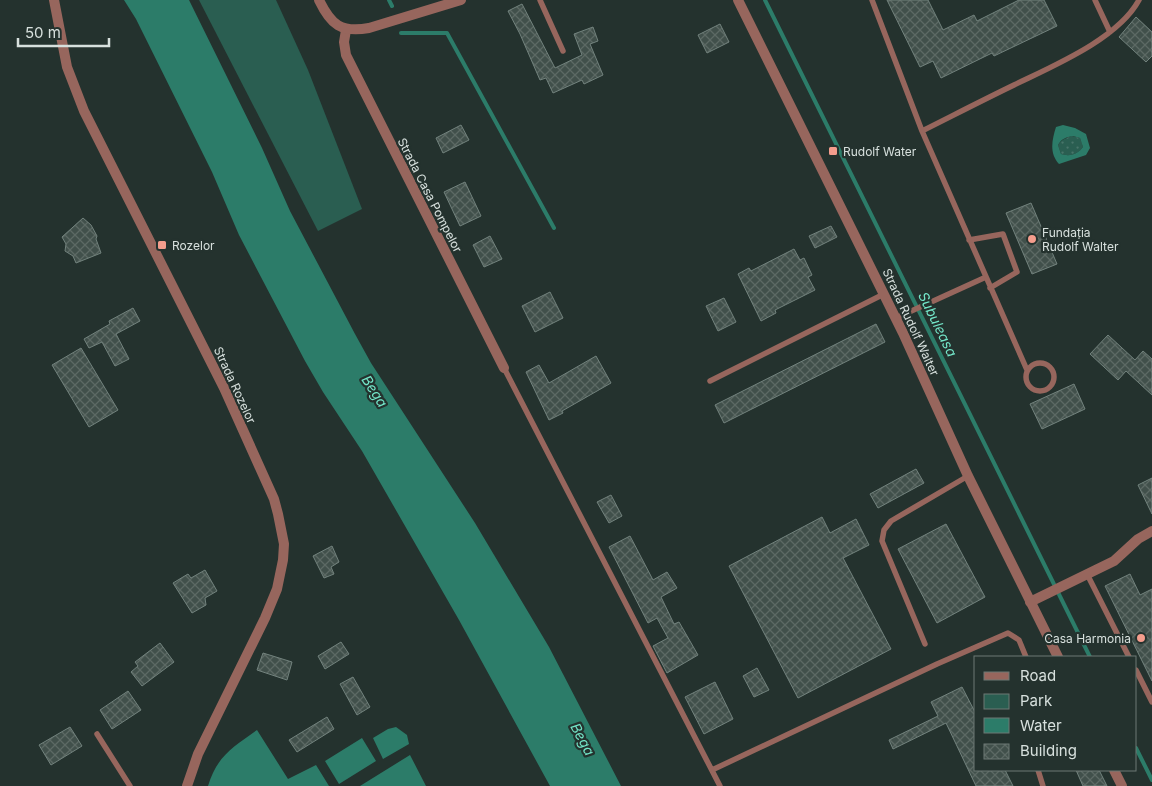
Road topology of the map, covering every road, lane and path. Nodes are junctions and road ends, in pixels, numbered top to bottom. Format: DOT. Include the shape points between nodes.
graph roads {
  1 [pos="54,0"];
  2 [pos="319,0"];
  3 [pos="461,0"];
  4 [pos="540,0"];
  5 [pos="738,0"];
  6 [pos="872,0"];
  7 [pos="1095,0"];
  8 [pos="1140,0"];
  9 [pos="346,30"];
  10 [pos="1110,32"];
  11 [pos="563,51"];
  12 [pos="922,131"];
  13 [pos="969,240"];
  14 [pos="986,277"];
  15 [pos="990,288"];
  16 [pos="884,294"];
  17 [pos="899,317"];
  18 [pos="504,368"];
  19 [pos="1027,370"];
  20 [pos="710,381"];
  21 [pos="968,476"];
  22 [pos="1152,531"];
  23 [pos="1087,574"];
  24 [pos="1030,602"];
  25 [pos="926,644"];
  26 [pos="1026,656"];
  27 [pos="1057,656"];
  28 [pos="1128,656"];
  29 [pos="1137,672"];
  30 [pos="1152,702"];
  31 [pos="97,734"];
  32 [pos="712,770"];
  33 [pos="1038,771"];
  34 [pos="1114,771"];
  35 [pos="130,786"];
  36 [pos="187,786"];
  37 [pos="720,786"];
  38 [pos="1043,786"];
  39 [pos="1122,786"];
  1 -- 36 [label="street, Strada Rozelor" via="68,67 84,111 224,388 274,499 284,544 277,589 198,754"];
  2 -- 9 [label="street" via="334,24"];
  3 -- 9 [label="street" via="369,28"];
  4 -- 11 [label="lane"];
  5 -- 16 [label="street, Strada Rudolf Walter"];
  6 -- 12 [label="lane"];
  7 -- 10 [label="lane"];
  8 -- 10 [label="lane"];
  9 -- 18 [label="street, Strada Casa Pompelor" via="346,55"];
  10 -- 12 [label="lane" via="1078,53"];
  12 -- 13 [label="lane"];
  13 -- 14 [label="lane"];
  13 -- 15 [label="lane" via="1003,234 1017,272"];
  14 -- 15 [label="lane"];
  14 -- 17 [label="lane"];
  15 -- 19 [label="lane"];
  16 -- 17 [label="street, Strada Rudolf Walter"];
  16 -- 20 [label="lane"];
  17 -- 21 [label="street, Strada Rudolf Walter"];
  18 -- 32 [label="lane"];
  19 -- 19 [label="lane" via="1027,384 1032,389 1045,390 1054,381 1054,374 1045,364 1038,363"];
  21 -- 24 [label="street, Strada Rudolf Walter"];
  21 -- 25 [label="lane" via="891,521 884,530 882,541"];
  22 -- 23 [label="street" via="1114,561"];
  23 -- 24 [label="street"];
  23 -- 28 [label="lane"];
  24 -- 27 [label="street, Strada Rudolf Walter"];
  26 -- 32 [label="lane" via="1019,640 1008,633"];
  29 -- 30 [label="lane"];
  31 -- 35 [label="lane"];
  32 -- 37 [label="lane"];
  33 -- 38 [label="lane"];
  34 -- 39 [label="street"];
}
